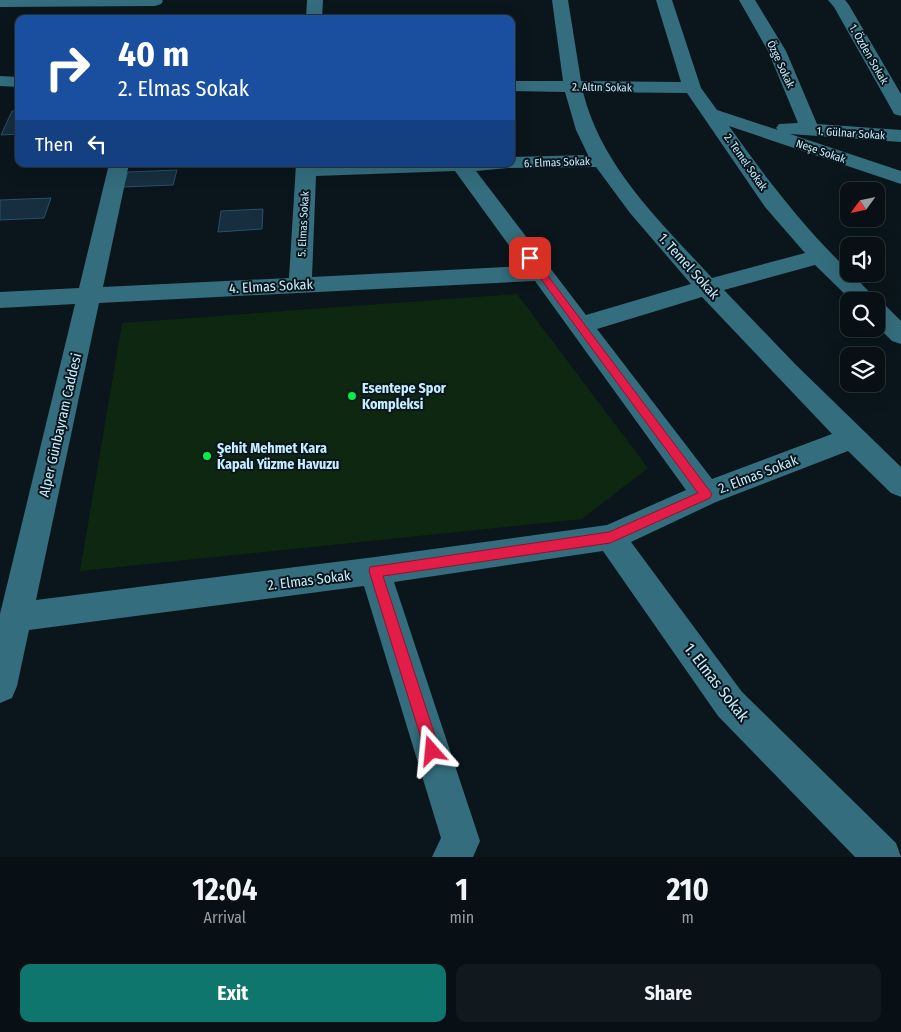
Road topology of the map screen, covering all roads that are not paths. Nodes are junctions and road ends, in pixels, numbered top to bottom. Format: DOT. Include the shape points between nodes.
graph roads {
  1 [pos="315,0"];
  2 [pos="560,0"];
  3 [pos="664,0"];
  4 [pos="747,0"];
  5 [pos="836,0"];
  6 [pos="155,1"];
  7 [pos="0,2"];
  8 [pos="152,15"];
  9 [pos="314,15"];
  10 [pos="0,81"];
  11 [pos="15,82"];
  12 [pos="515,86"];
  13 [pos="572,87"];
  14 [pos="692,88"];
  15 [pos="901,110"];
  16 [pos="712,114"];
  17 [pos="742,124"];
  18 [pos="810,130"];
  19 [pos="901,136"];
  20 [pos="602,161"];
  21 [pos="515,163"];
  22 [pos="118,167"];
  23 [pos="306,167"];
  24 [pos="462,167"];
  25 [pos="901,178"];
  26 [pos="820,256"];
  27 [pos="542,273"];
  28 [pos="300,285"];
  29 [pos="707,287"];
  30 [pos="857,292"];
  31 [pos="90,295"];
  32 [pos="0,300"];
  33 [pos="885,320"];
  34 [pos="580,326"];
  35 [pos="901,335"];
  36 [pos="852,438"];
  37 [pos="901,485"];
  38 [pos="706,494"];
  39 [pos="610,538"];
  40 [pos="375,571"];
  41 [pos="16,617"];
  42 [pos="0,686"];
  43 [pos="452,857"];
  44 [pos="882,857"];
  1 -- 9 [label="street"];
  2 -- 13 [label="street, 1. Temel Sokak"];
  3 -- 14 [label="street, 2. Temel Sokak"];
  4 -- 18 [label="street, Özge Sokak" via="777,51"];
  5 -- 15 [label="street, 1. Özden Sokak"];
  6 -- 7 [label="street"];
  6 -- 8 [label="street"];
  10 -- 11 [label="street"];
  12 -- 13 [label="street, 2. Altın Sokak"];
  13 -- 14 [label="street, 2. Altın Sokak"];
  13 -- 20 [label="street, 1. Temel Sokak" via="586,130"];
  14 -- 16 [label="street, 2. Temel Sokak"];
  16 -- 17 [label="street"];
  16 -- 26 [label="street, 2. Temel Sokak" via="773,202"];
  17 -- 18 [label="street, 1. Gülnar Sokak"];
  17 -- 25 [label="street, Neşe Sokak"];
  18 -- 19 [label="street, 1. Gülnar Sokak"];
  20 -- 21 [label="street, 6. Elmas Sokak"];
  20 -- 29 [label="street, 1. Temel Sokak" via="636,207"];
  22 -- 31 [label="street, Alper Günbayram Caddesi"];
  23 -- 28 [label="street, 5. Elmas Sokak"];
  24 -- 27 [label="street"];
  26 -- 29 [label="street"];
  26 -- 30 [label="street, 2. Temel Sokak"];
  27 -- 28 [label="street, 4. Elmas Sokak"];
  27 -- 34 [label="street"];
  28 -- 31 [label="street, 4. Elmas Sokak"];
  29 -- 34 [label="street"];
  29 -- 36 [label="street, 1. Temel Sokak"];
  31 -- 32 [label="street, 4. Elmas Sokak"];
  31 -- 41 [label="street, Alper Günbayram Caddesi"];
  33 -- 35 [label="street"];
  34 -- 38 [label="street"];
  36 -- 37 [label="street, 1. Temel Sokak"];
  36 -- 38 [label="street, 2. Elmas Sokak"];
  38 -- 39 [label="street, 2. Elmas Sokak"];
  39 -- 40 [label="street, 2. Elmas Sokak"];
  39 -- 44 [label="street, 1. Elmas Sokak" via="730,704"];
  40 -- 41 [label="street, 2. Elmas Sokak"];
  40 -- 43 [label="street" via="461,841"];
  41 -- 42 [label="street, Alper Günbayram Caddesi"];
}
